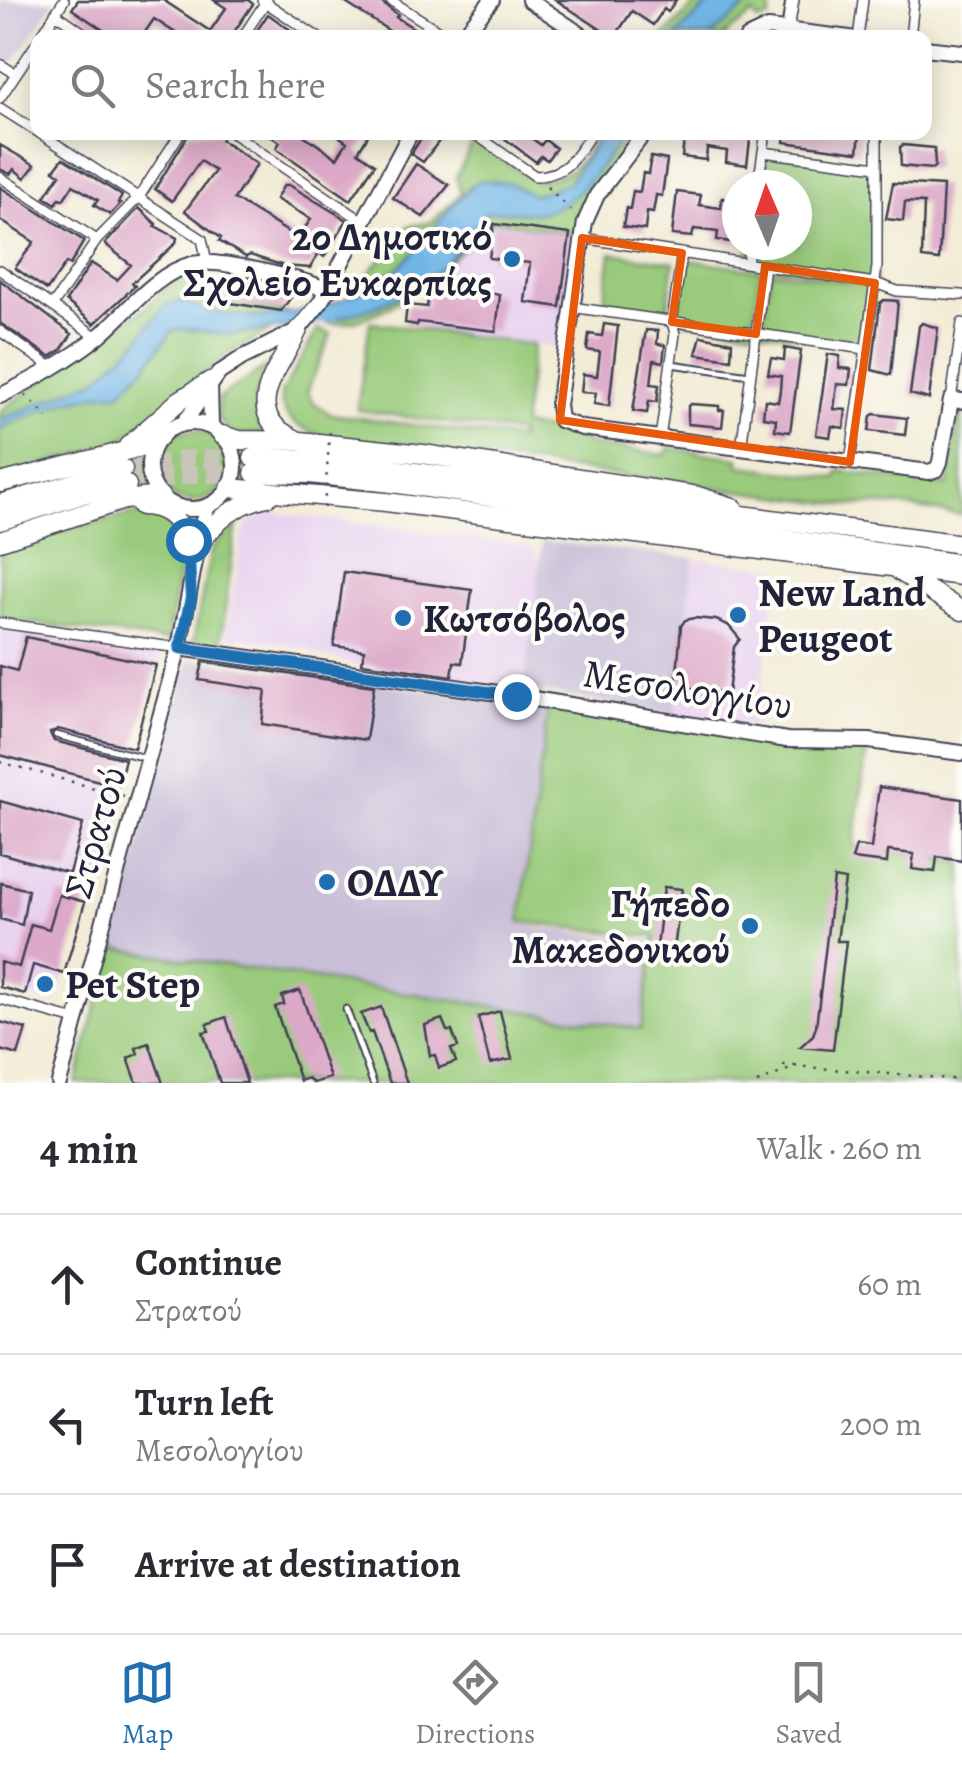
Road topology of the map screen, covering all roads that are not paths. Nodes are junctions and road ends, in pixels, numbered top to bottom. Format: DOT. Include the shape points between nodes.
graph roads {
  1 [pos="64,0"];
  2 [pos="390,0"];
  3 [pos="492,0"];
  4 [pos="530,0"];
  5 [pos="791,0"];
  6 [pos="863,0"];
  7 [pos="914,0"];
  8 [pos="264,1"];
  9 [pos="55,14"];
  10 [pos="787,28"];
  11 [pos="45,30"];
  12 [pos="79,30"];
  13 [pos="247,30"];
  14 [pos="307,30"];
  15 [pos="437,30"];
  16 [pos="468,30"];
  17 [pos="574,30"];
  18 [pos="760,30"];
  19 [pos="800,30"];
  20 [pos="859,30"];
  21 [pos="911,30"];
  22 [pos="932,49"];
  23 [pos="962,52"];
  24 [pos="30,53"];
  25 [pos="0,64"];
  26 [pos="16,74"];
  27 [pos="0,98"];
  28 [pos="0,108"];
  29 [pos="30,127"];
  30 [pos="51,140"];
  31 [pos="175,140"];
  32 [pos="243,140"];
  33 [pos="407,140"];
  34 [pos="484,140"];
  35 [pos="587,140"];
  36 [pos="639,140"];
  37 [pos="765,140"];
  38 [pos="877,140"];
  39 [pos="763,152"];
  40 [pos="877,167"];
  41 [pos="760,170"];
  42 [pos="0,177"];
  43 [pos="140,197"];
  44 [pos="364,222"];
  45 [pos="582,238"];
  46 [pos="97,240"];
  47 [pos="682,253"];
  48 [pos="748,260"];
  49 [pos="207,262"];
  50 [pos="747,263"];
  51 [pos="764,266"];
  52 [pos="0,270"];
  53 [pos="874,284"];
  54 [pos="328,290"];
  55 [pos="962,295"];
  56 [pos="52,305"];
  57 [pos="571,307"];
  58 [pos="672,322"];
  59 [pos="962,323"];
  60 [pos="298,330"];
  61 [pos="0,332"];
  62 [pos="756,334"];
  63 [pos="96,337"];
  64 [pos="865,349"];
  65 [pos="671,364"];
  66 [pos="54,369"];
  67 [pos="750,375"];
  68 [pos="210,382"];
  69 [pos="1,394"];
  70 [pos="957,400"];
  71 [pos="183,424"];
  72 [pos="217,431"];
  73 [pos="158,438"];
  74 [pos="660,438"];
  75 [pos="300,441"];
  76 [pos="740,448"];
  77 [pos="850,462"];
  78 [pos="124,468"];
  79 [pos="0,484"];
  80 [pos="230,488"];
  81 [pos="288,493"];
  82 [pos="168,501"];
  83 [pos="0,504"];
  84 [pos="208,506"];
  85 [pos="96,510"];
  86 [pos="0,520"];
  87 [pos="771,520"];
  88 [pos="0,541"];
  89 [pos="193,542"];
  90 [pos="962,544"];
  91 [pos="962,564"];
  92 [pos="890,566"];
  93 [pos="962,576"];
  94 [pos="962,611"];
  95 [pos="0,623"];
  96 [pos="180,648"];
  97 [pos="56,735"];
  98 [pos="959,752"];
  99 [pos="150,760"];
  100 [pos="0,998"];
  101 [pos="346,1009"];
  102 [pos="76,1020"];
  103 [pos="58,1083"];
  104 [pos="374,1083"];
  1 -- 9 [label="street"];
  2 -- 15 [label="street"];
  3 -- 16 [label="street"];
  4 -- 17 [label="street"];
  5 -- 10 [label="street"];
  6 -- 20 [label="street"];
  7 -- 21 [label="street"];
  8 -- 13 [label="street"];
  8 -- 14 [label="street"];
  9 -- 11 [label="street"];
  9 -- 12 [label="street"];
  10 -- 18 [label="street"];
  10 -- 19 [label="street"];
  22 -- 23 [label="street"];
  24 -- 26 [label="street"];
  25 -- 26 [label="street"];
  26 -- 27 [label="street"];
  28 -- 29 [label="street"];
  30 -- 43 [label="street"];
  31 -- 43 [label="street"];
  32 -- 44 [label="street"];
  33 -- 44 [label="street"];
  34 -- 35 [label="street" via="536,176 564,169"];
  36 -- 45 [label="street" via="597,196"];
  37 -- 39 [label="street"];
  38 -- 40 [label="street"];
  39 -- 40 [label="street"];
  39 -- 41 [label="street"];
  40 -- 53 [label="street"];
  42 -- 46 [label="street"];
  43 -- 46 [label="street"];
  43 -- 49 [label="street" via="202,239"];
  44 -- 54 [label="street"];
  45 -- 47 [label="street"];
  45 -- 57 [label="street"];
  46 -- 56 [label="street"];
  47 -- 50 [label="street"];
  47 -- 58 [label="street"];
  48 -- 50 [label="street"];
  49 -- 54 [label="street"];
  49 -- 63 [label="street" via="174,272"];
  50 -- 51 [label="street"];
  51 -- 53 [label="street"];
  51 -- 62 [label="street"];
  52 -- 56 [label="street"];
  53 -- 55 [label="street"];
  53 -- 64 [label="street"];
  54 -- 60 [label="street"];
  56 -- 63 [label="street"];
  57 -- 58 [label="street"];
  57 -- 74 [label="street" via="560,420"];
  58 -- 62 [label="street"];
  58 -- 65 [label="street"];
  59 -- 70 [label="street"];
  60 -- 68 [label="street" via="230,364"];
  60 -- 75 [label="highway" via="270,379 266,409 278,429"];
  61 -- 66 [label="street"];
  62 -- 64 [label="street"];
  62 -- 67 [label="street"];
  63 -- 66 [label="street"];
  64 -- 77 [label="street"];
  65 -- 67 [label="lane"];
  65 -- 74 [label="street"];
  66 -- 69 [label="street"];
  67 -- 76 [label="street"];
  68 -- 71 [label="street"];
  68 -- 72 [label="street"];
  68 -- 78 [label="highway" via="169,409"];
  70 -- 77 [label="street" via="935,471"];
  71 -- 72 [label="street"];
  71 -- 73 [label="street"];
  72 -- 75 [label="highway" via="239,440"];
  72 -- 80 [label="street" via="235,460"];
  73 -- 78 [label="highway"];
  73 -- 82 [label="street" via="148,468 153,486"];
  74 -- 76 [label="street"];
  75 -- 87 [label="highway" via="698,496"];
  76 -- 77 [label="street"];
  78 -- 79 [label="highway"];
  78 -- 83 [label="highway"];
  78 -- 86 [label="highway" via="87,493"];
  80 -- 81 [label="highway"];
  80 -- 84 [label="street"];
  81 -- 89 [label="highway" via="237,506"];
  81 -- 92 [label="highway"];
  82 -- 84 [label="street" via="188,510"];
  82 -- 85 [label="highway" via="124,500"];
  82 -- 89 [label="street, Στρατού" via="185,518"];
  84 -- 89 [label="street, Στρατού"];
  85 -- 88 [label="highway"];
  85 -- 89 [label="highway" via="161,508"];
  87 -- 90 [label="highway"];
  87 -- 91 [label="highway" via="324,460 254,466"];
  89 -- 96 [label="street, Στρατού"];
  92 -- 93 [label="highway"];
  92 -- 94 [label="highway"];
  95 -- 96 [label="street, Μεσολογγίου"];
  96 -- 98 [label="street, Μεσολογγίου" via="787,740"];
  96 -- 99 [label="street, Στρατού"];
  97 -- 99 [label="lane"];
  99 -- 102 [label="street, Στρατού"];
  100 -- 102 [label="street"];
  101 -- 104 [label="lane"];
  102 -- 103 [label="street, Στρατού"];
}
